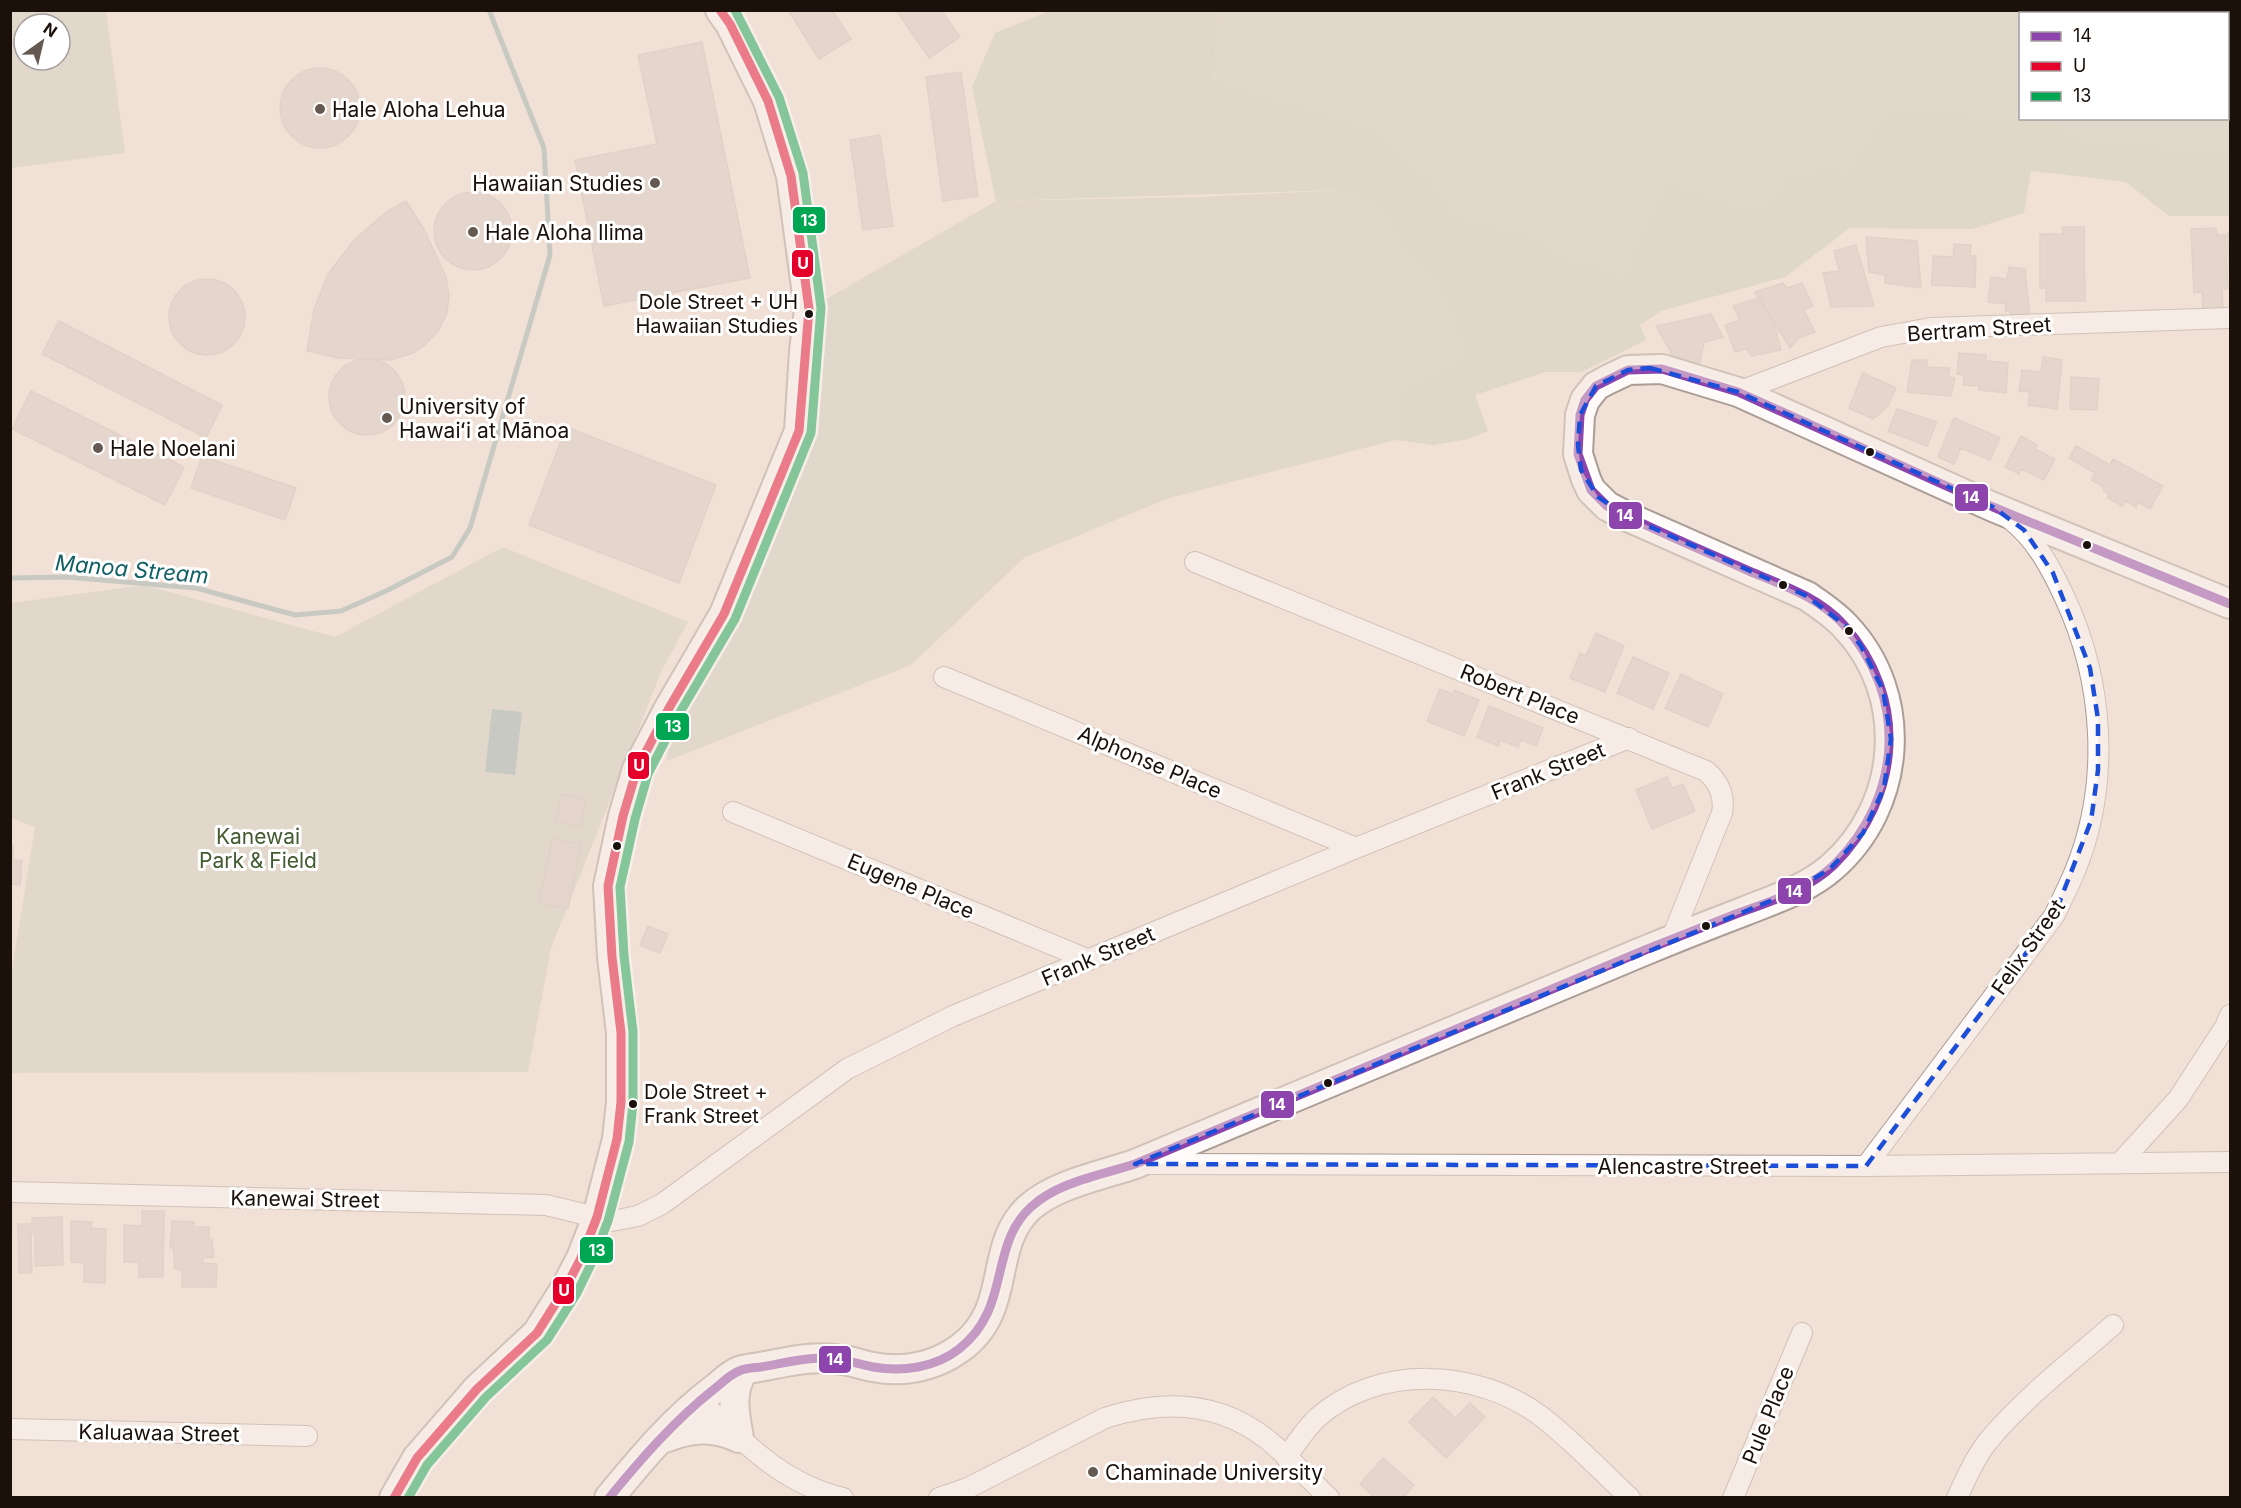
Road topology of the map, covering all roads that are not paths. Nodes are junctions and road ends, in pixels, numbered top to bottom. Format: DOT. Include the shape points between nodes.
graph roads {
  1 [pos="720,10"];
  2 [pos="2230,318"];
  3 [pos="1738,392"];
  4 [pos="1993,507"];
  5 [pos="1195,562"];
  6 [pos="2230,604"];
  7 [pos="944,676"];
  8 [pos="1629,738"];
  9 [pos="733,812"];
  10 [pos="1356,848"];
  11 [pos="1671,940"];
  12 [pos="1089,960"];
  13 [pos="2230,1015"];
  14 [pos="2230,1162"];
  15 [pos="2120,1163"];
  16 [pos="1135,1164"];
  17 [pos="1866,1166"];
  18 [pos="10,1192"];
  19 [pos="597,1216"];
  20 [pos="2113,1325"];
  21 [pos="1802,1333"];
  22 [pos="744,1370"];
  23 [pos="699,1400"];
  24 [pos="10,1429"];
  25 [pos="307,1436"];
  26 [pos="739,1438"];
  27 [pos="657,1441"];
  28 [pos="1286,1457"];
  29 [pos="394,1497"];
  30 [pos="609,1497"];
  31 [pos="843,1497"];
  32 [pos="939,1497"];
  33 [pos="1329,1497"];
  34 [pos="1630,1497"];
  35 [pos="1733,1497"];
  36 [pos="1957,1497"];
  1 -- 19 [label="street" via="768,100 791,176 809,309 799,431 724,614 637,769 623,816 608,886 621,1033 621,1102 617,1139"];
  2 -- 3 [label="street, Bertram Street" via="1930,328 1881,337"];
  3 -- 4 [label="street"];
  3 -- 11 [label="street" via="1662,369 1628,370 1614,376 1596,386 1582,408 1578,445 1581,470 1591,489 1607,506 1807,596 1846,627 1874,667 1883,690 1889,714 1889,764 1871,818 1848,852 1830,869 1787,894"];
  4 -- 6 [label="street"];
  4 -- 17 [label="street, Felix Street" via="2024,530 2053,573 2075,619 2098,719 2098,770 2091,821 2076,870 2054,916"];
  5 -- 8 [label="street, Robert Place"];
  7 -- 10 [label="street, Alphonse Place"];
  8 -- 10 [label="street, Frank Street"];
  8 -- 11 [label="street, Robert Place" via="1706,771 1722,795 1722,813"];
  9 -- 12 [label="street, Eugene Place"];
  10 -- 12 [label="street, Frank Street"];
  11 -- 16 [label="street"];
  12 -- 19 [label="street, Frank Street" via="953,1016 847,1068 650,1211 612,1221"];
  13 -- 15 [label="street" via="2178,1099"];
  14 -- 15 [label="street, Alencastre Street"];
  15 -- 17 [label="street, Alencastre Street"];
  16 -- 17 [label="street, Alencastre Street"];
  16 -- 22 [label="street" via="1061,1189 1030,1207 1009,1236 989,1313 972,1338 948,1356 904,1369 817,1358"];
  18 -- 19 [label="street, Kanewai Street" via="546,1205"];
  19 -- 29 [label="street" via="570,1281 537,1333 470,1397 417,1458"];
  20 -- 36 [label="street" via="2010,1417 1987,1443"];
  21 -- 35 [label="street, Pule Place"];
  22 -- 23 [label="street"];
  22 -- 26 [label="street" via="734,1395"];
  23 -- 26 [label="street"];
  23 -- 27 [label="street"];
  24 -- 25 [label="street, Kaluawaa Street"];
  26 -- 27 [label="street" via="724,1431 694,1429"];
  26 -- 31 [label="street" via="777,1470 802,1484"];
  27 -- 30 [label="street"];
  28 -- 32 [label="street" via="1248,1426 1226,1416 1202,1409 1153,1406 1105,1418 968,1488"];
  28 -- 33 [label="street"];
  28 -- 34 [label="street" via="1317,1418 1355,1395 1389,1383 1443,1379 1487,1388 1520,1403 1543,1418"];
}
